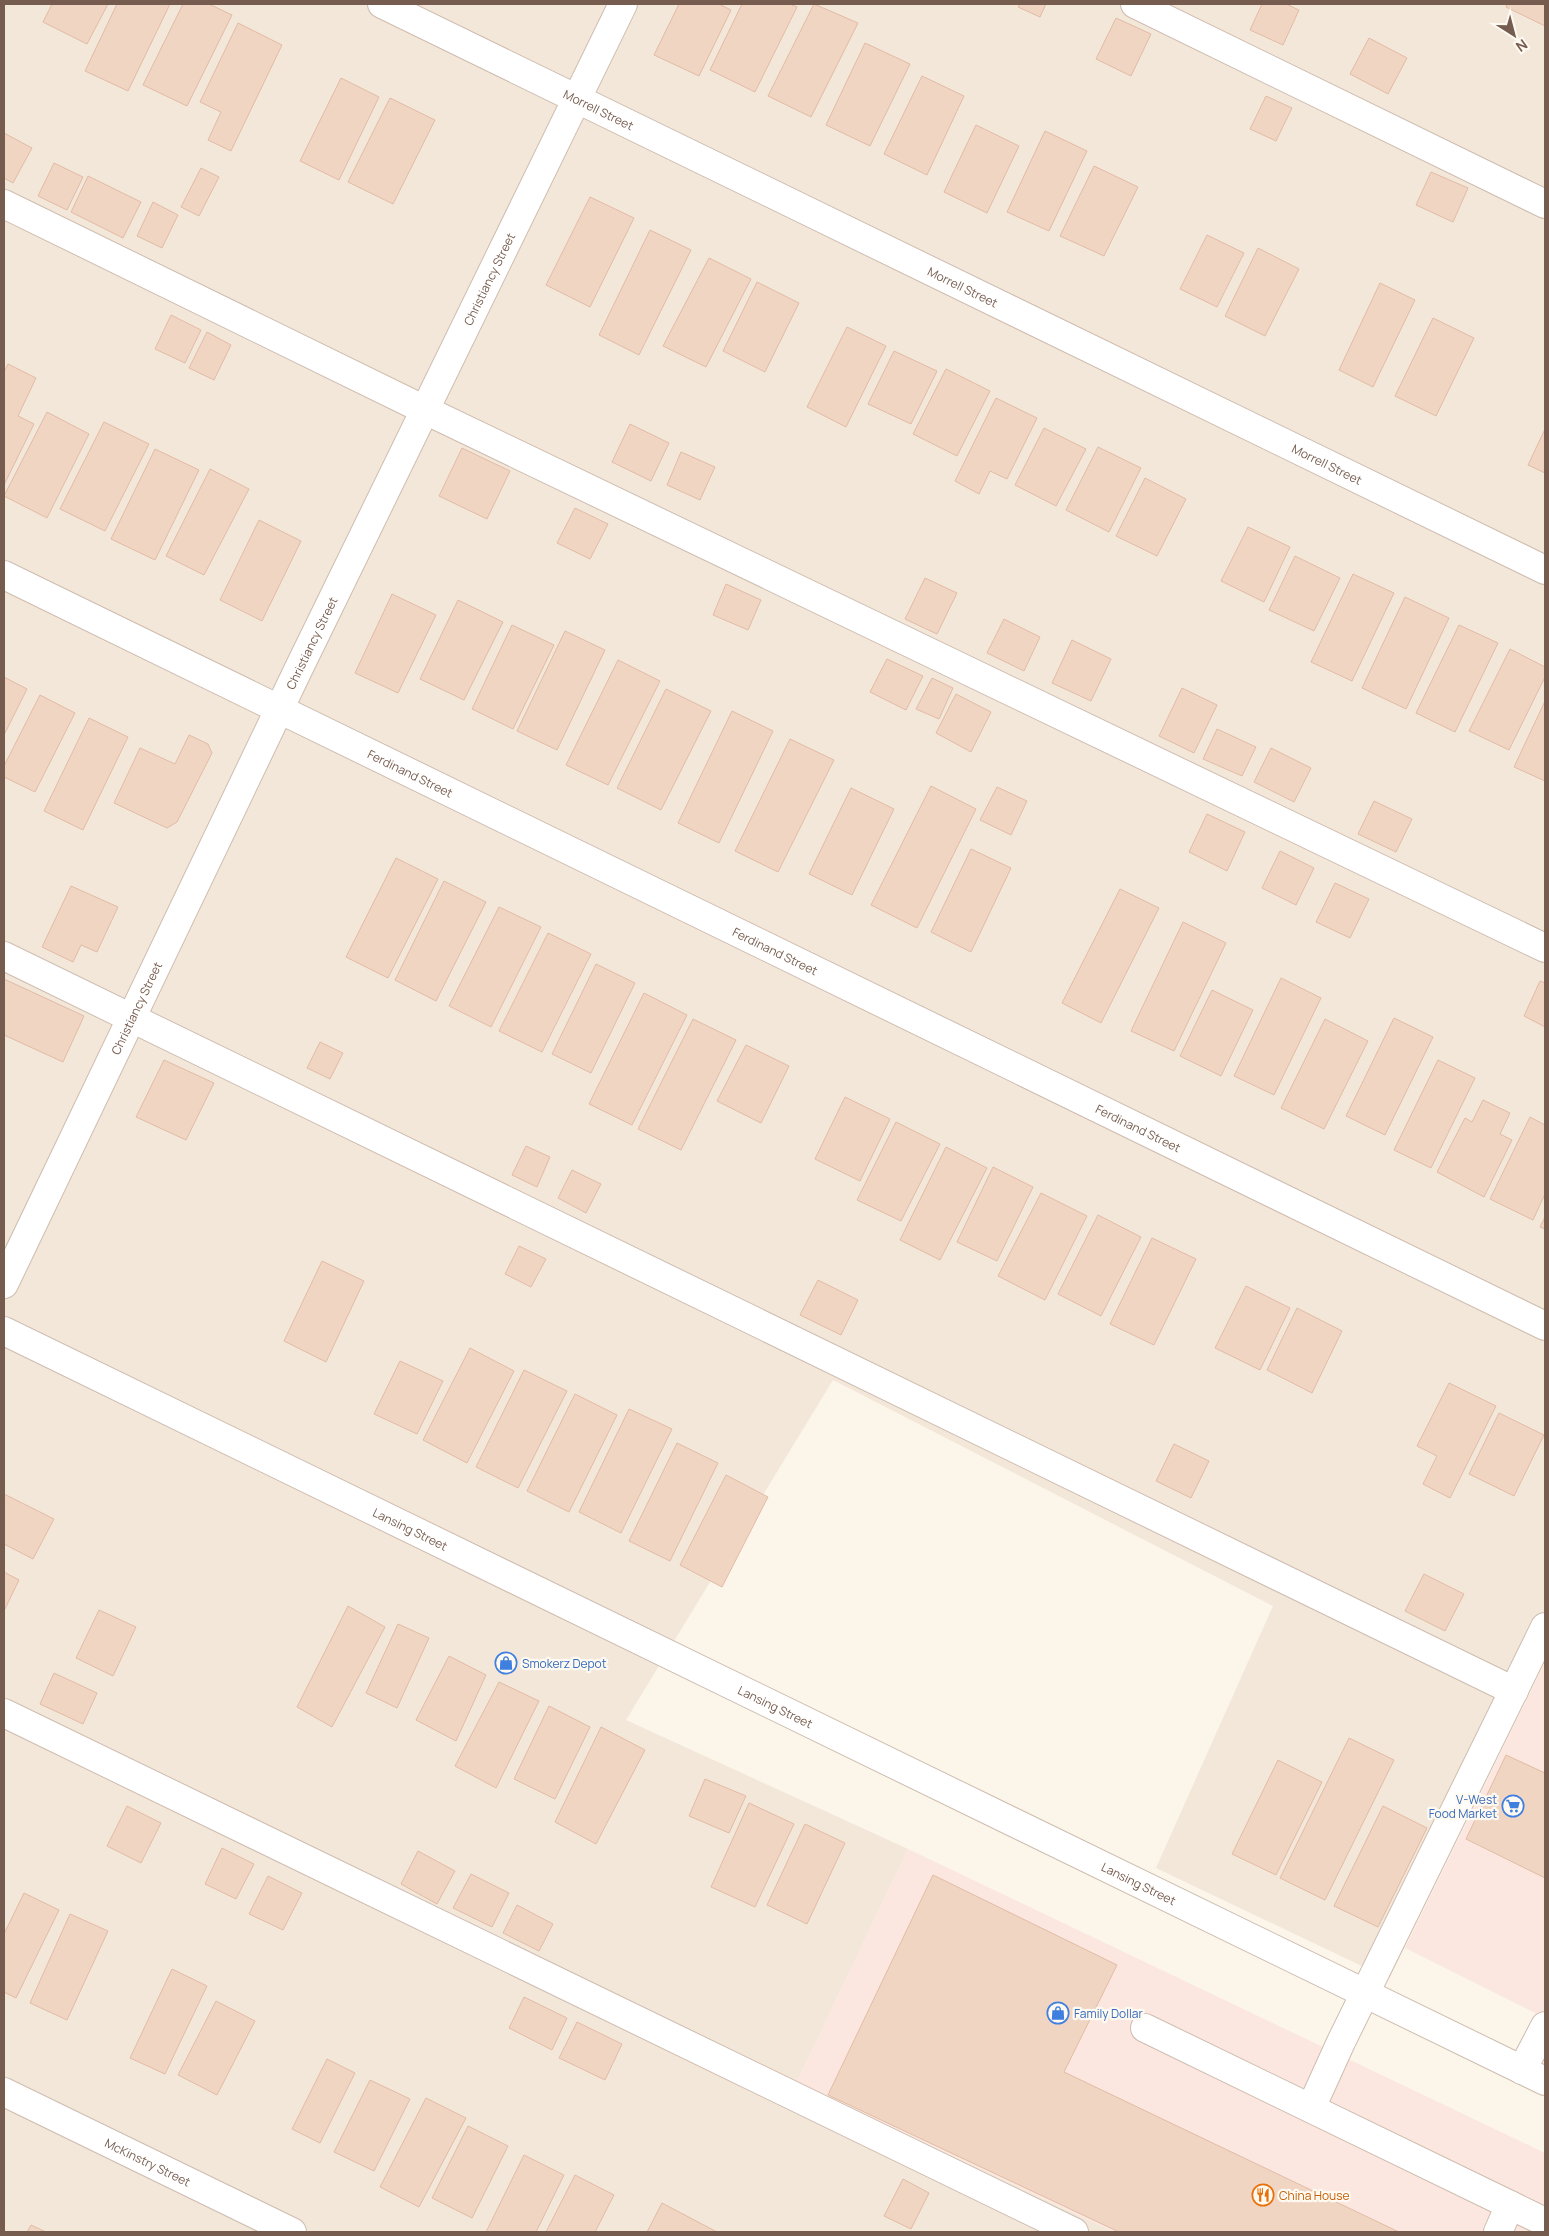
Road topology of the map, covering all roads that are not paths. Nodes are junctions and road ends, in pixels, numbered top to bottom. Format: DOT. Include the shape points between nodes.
graph roads {
  1 [pos="382,4"];
  2 [pos="623,4"];
  3 [pos="1135,4"];
  4 [pos="576,98"];
  5 [pos="4,204"];
  6 [pos="1545,204"];
  7 [pos="426,410"];
  8 [pos="1545,570"];
  9 [pos="4,575"];
  10 [pos="280,710"];
  11 [pos="1545,948"];
  12 [pos="4,956"];
  13 [pos="132,1018"];
  14 [pos="4,1284"];
  15 [pos="1545,1326"];
  16 [pos="4,1332"];
  17 [pos="1545,1627"];
  18 [pos="1514,1691"];
  19 [pos="4,1714"];
  20 [pos="1367,1993"];
  21 [pos="1545,2026"];
  22 [pos="1145,2028"];
  23 [pos="1534,2075"];
  24 [pos="4,2092"];
  25 [pos="1311,2108"];
  26 [pos="1510,2205"];
  27 [pos="1545,2222"];
  28 [pos="292,2232"];
  29 [pos="1074,2232"];
  30 [pos="1498,2232"];
  1 -- 4 [label="street, Morrell Street"];
  2 -- 4 [label="street, Christiancy Street"];
  3 -- 6 [label="street"];
  4 -- 7 [label="street, Christiancy Street"];
  4 -- 8 [label="street, Morrell Street"];
  5 -- 7 [label="street"];
  7 -- 10 [label="street, Christiancy Street"];
  7 -- 11 [label="street"];
  9 -- 10 [label="street, Ferdinand Street"];
  10 -- 13 [label="street, Christiancy Street"];
  10 -- 15 [label="street, Ferdinand Street"];
  12 -- 13 [label="street"];
  13 -- 14 [label="street, Christiancy Street"];
  13 -- 18 [label="street"];
  16 -- 20 [label="street, Lansing Street"];
  17 -- 18 [label="street"];
  18 -- 20 [label="street"];
  19 -- 29 [label="street"];
  20 -- 23 [label="street, Lansing Street"];
  20 -- 25 [label="street"];
  21 -- 23 [label="street"];
  22 -- 25 [label="street"];
  24 -- 28 [label="street, McKinstry Street"];
  25 -- 26 [label="street"];
  26 -- 27 [label="street"];
  26 -- 30 [label="street"];
}
